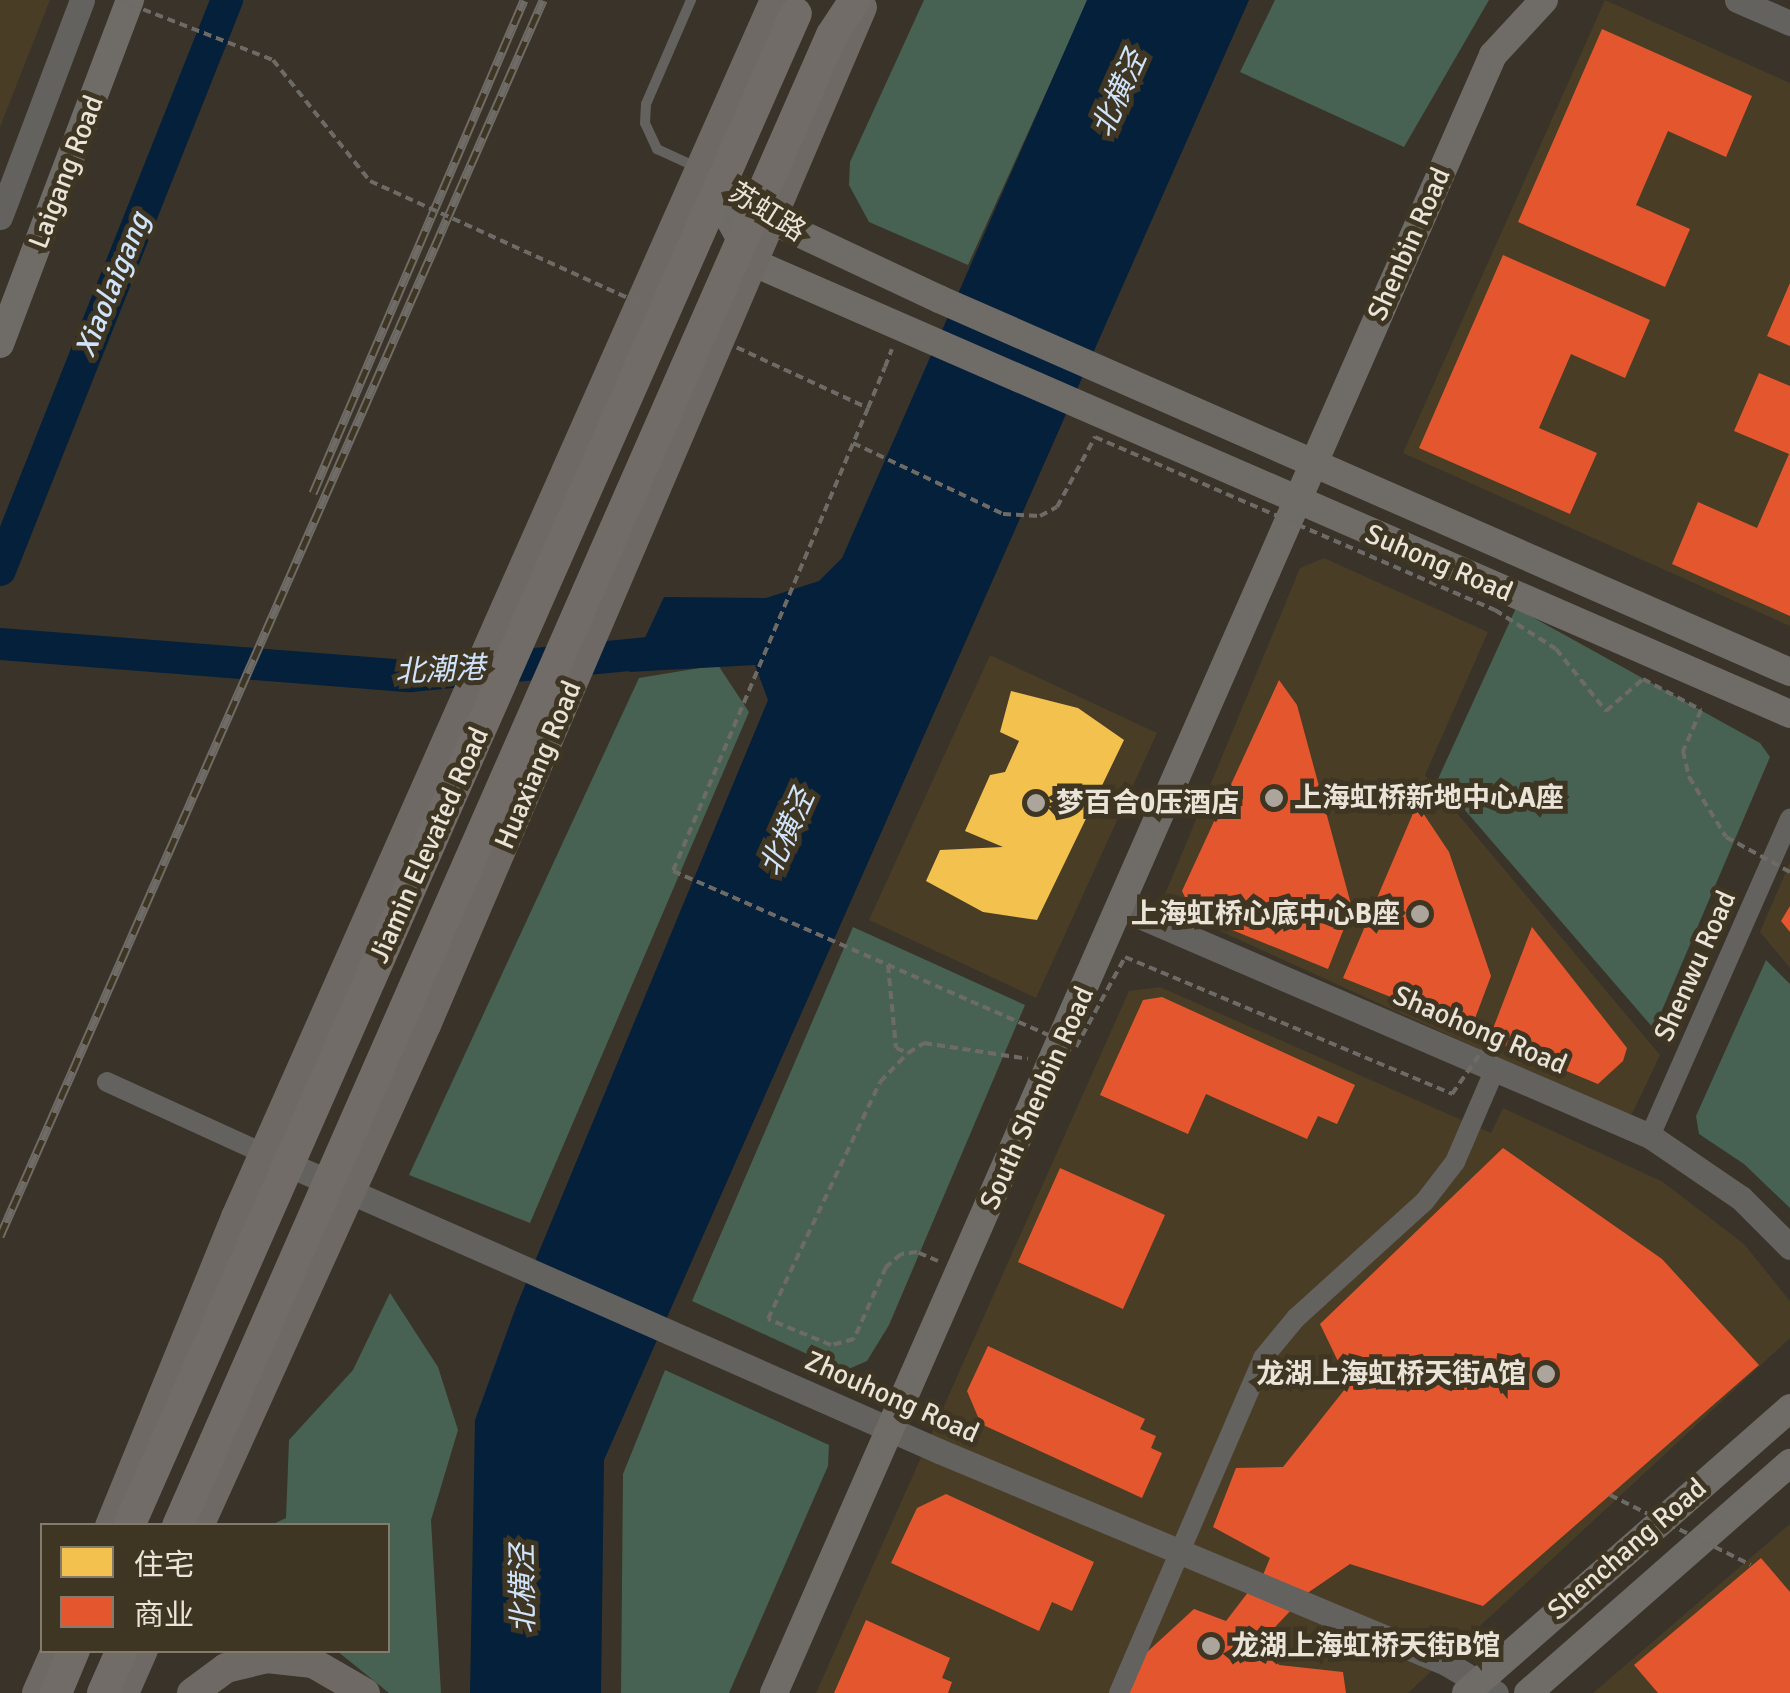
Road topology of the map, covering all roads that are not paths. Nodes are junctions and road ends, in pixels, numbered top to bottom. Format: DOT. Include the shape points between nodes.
graph roads {
  1 [pos="82,0"];
  2 [pos="130,0"];
  3 [pos="691,0"];
  4 [pos="846,0"];
  5 [pos="855,0"];
  6 [pos="865,0"];
  7 [pos="1544,0"];
  8 [pos="1737,0"];
  9 [pos="793,3"];
  10 [pos="1790,23"];
  11 [pos="832,35"];
  12 [pos="702,169"];
  13 [pos="0,216"];
  14 [pos="771,220"];
  15 [pos="754,263"];
  16 [pos="0,344"];
  17 [pos="1103,370"];
  18 [pos="1089,412"];
  19 [pos="1312,460"];
  20 [pos="1294,501"];
  21 [pos="1790,672"];
  22 [pos="1790,714"];
  23 [pos="1790,819"];
  24 [pos="1121,908"];
  25 [pos="1491,1056"];
  26 [pos="107,1082"];
  27 [pos="1650,1136"];
  28 [pos="264,1154"];
  29 [pos="352,1190"];
  30 [pos="1790,1248"];
  31 [pos="1790,1408"];
  32 [pos="891,1430"];
  33 [pos="1790,1462"];
  34 [pos="111,1523"];
  35 [pos="131,1523"];
  36 [pos="179,1523"];
  37 [pos="200,1523"];
  38 [pos="1182,1553"];
  39 [pos="121,1653"];
  40 [pos="129,1653"];
  41 [pos="142,1653"];
  42 [pos="60,1672"];
  43 [pos="1480,1688"];
  44 [pos="37,1693"];
  45 [pos="104,1693"];
  46 [pos="122,1693"];
  47 [pos="192,1693"];
  48 [pos="366,1693"];
  49 [pos="774,1693"];
  50 [pos="1119,1693"];
  51 [pos="1528,1693"];
  1 -- 13 [label="street"];
  2 -- 16 [label="main road, Laigang Road"];
  3 -- 12 [label="lane" via="646,104 646,123 657,149"];
  4 -- 11 [label="highway, Jiamin Elevated Road"];
  5 -- 11 [label="highway"];
  6 -- 14 [label="main road, Huaxiang Road"];
  7 -- 19 [label="main road, Shenbin Road" via="1492,55"];
  8 -- 10 [label="street"];
  9 -- 12 [label="main road"];
  9 -- 35 [label="highway, Jiamin Elevated Road, bridge"];
  11 -- 36 [label="highway, Jiamin Elevated Road, bridge"];
  12 -- 14 [label="main road, 苏虹路"];
  12 -- 15 [label="main road, 苏虹路"];
  12 -- 28 [label="main road"];
  14 -- 15 [label="main road, Huaxiang Road"];
  14 -- 17 [label="main road, 苏虹路"];
  15 -- 18 [label="main road, 苏虹路"];
  15 -- 29 [label="main road, Huaxiang Road"];
  17 -- 19 [label="main road, Suhong Road"];
  18 -- 20 [label="main road, Suhong Road"];
  19 -- 20 [label="main road, Shenbin Road"];
  19 -- 21 [label="main road, Suhong Road"];
  20 -- 22 [label="main road, Suhong Road"];
  20 -- 24 [label="main road, South Shenbin Road"];
  23 -- 27 [label="street, Shenwu Road"];
  24 -- 25 [label="street, Shaohong Road"];
  24 -- 32 [label="main road, South Shenbin Road"];
  25 -- 27 [label="street, Shaohong Road"];
  25 -- 38 [label="street" via="1455,1162 1425,1201 1296,1318 1263,1358"];
  26 -- 28 [label="street"];
  27 -- 30 [label="street, Shaohong Road" via="1741,1198"];
  28 -- 29 [label="street, Zhouhong Road"];
  28 -- 34 [label="main road"];
  29 -- 32 [label="street, Zhouhong Road"];
  29 -- 37 [label="main road, Huaxiang Road"];
  31 -- 43 [label="main road, Shenchang Road"];
  32 -- 38 [label="street, Zhouhong Road"];
  32 -- 49 [label="main road, South Shenbin Road"];
  33 -- 51 [label="main road, Shenchang Road"];
  38 -- 43 [label="street, Zhouhong Road"];
  38 -- 50 [label="street"];
  39 -- 45 [label="highway"];
  40 -- 46 [label="highway"];
  41 -- 46 [label="main road"];
  42 -- 44 [label="main road"];
  47 -- 48 [label="main road, bridge" via="226,1668 267,1658 313,1662"];
}
